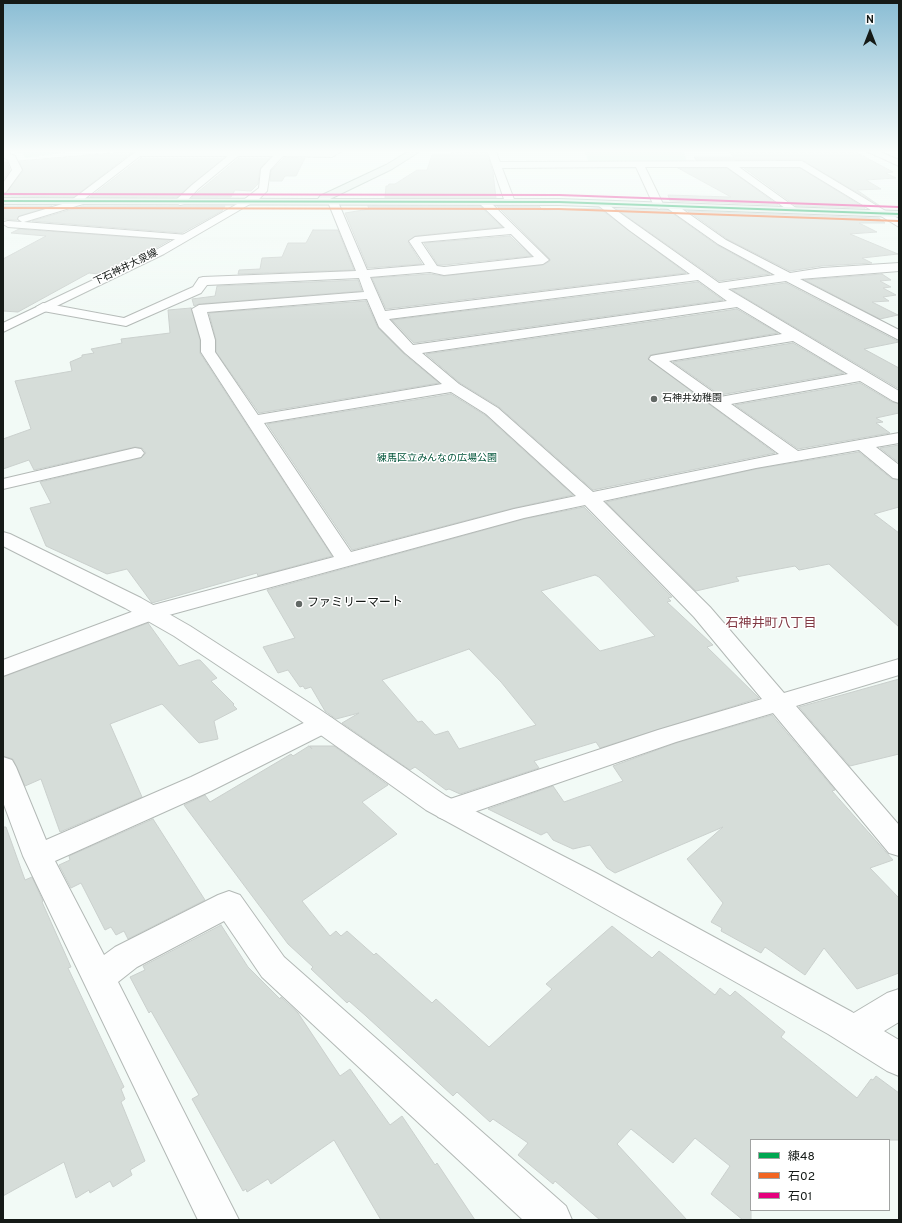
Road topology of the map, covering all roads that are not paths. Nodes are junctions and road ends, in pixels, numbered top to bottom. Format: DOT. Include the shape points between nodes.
graph roads {
  1 [pos="66,207"];
  2 [pos="237,207"];
  3 [pos="330,207"];
  4 [pos="489,207"];
  5 [pos="607,207"];
  6 [pos="667,207"];
  7 [pos="699,207"];
  8 [pos="788,207"];
  9 [pos="871,207"];
  10 [pos="792,210"];
  11 [pos="882,214"];
  12 [pos="899,214"];
  13 [pos="5,224"];
  14 [pos="899,224"];
  15 [pos="513,231"];
  16 [pos="184,237"];
  17 [pos="899,267"];
  18 [pos="432,268"];
  19 [pos="364,274"];
  20 [pos="700,276"];
  21 [pos="785,277"];
  22 [pos="717,287"];
  23 [pos="372,295"];
  24 [pos="739,302"];
  25 [pos="44,307"];
  26 [pos="380,316"];
  27 [pos="3,328"];
  28 [pos="796,336"];
  29 [pos="899,336"];
  30 [pos="410,350"];
  31 [pos="862,376"];
  32 [pos="454,387"];
  33 [pos="899,398"];
  34 [pos="716,402"];
  35 [pos="255,420"];
  36 [pos="899,438"];
  37 [pos="862,444"];
  38 [pos="135,453"];
  39 [pos="794,456"];
  40 [pos="899,474"];
  41 [pos="3,484"];
  42 [pos="589,498"];
  43 [pos="3,538"];
  44 [pos="346,560"];
  45 [pos="150,612"];
  46 [pos="899,666"];
  47 [pos="3,668"];
  48 [pos="779,703"];
  49 [pos="323,724"];
  50 [pos="3,766"];
  51 [pos="448,810"];
  52 [pos="899,845"];
  53 [pos="38,856"];
  54 [pos="99,977"];
  55 [pos="899,1004"];
  56 [pos="854,1031"];
  57 [pos="899,1059"];
  58 [pos="220,1220"];
  59 [pos="552,1220"];
  1 -- 13 [label="street"];
  2 -- 16 [label="street, 下石神井大泉線"];
  3 -- 19 [label="street"];
  4 -- 15 [label="street"];
  5 -- 20 [label="street"];
  6 -- 21 [label="street"];
  7 -- 10 [label="main road"];
  8 -- 10 [label="street"];
  9 -- 11 [label="street"];
  10 -- 11 [label="main road"];
  11 -- 12 [label="main road"];
  11 -- 14 [label="street"];
  13 -- 16 [label="street"];
  15 -- 18 [label="street" via="415,241"];
  15 -- 18 [label="street" via="543,260 444,271"];
  16 -- 25 [label="street, 下石神井大泉線" via="160,252"];
  17 -- 21 [label="street"];
  18 -- 19 [label="street"];
  19 -- 23 [label="street"];
  19 -- 25 [label="street" via="203,281 197,290 126,322"];
  20 -- 22 [label="street"];
  20 -- 26 [label="street"];
  21 -- 22 [label="street"];
  21 -- 29 [label="street"];
  22 -- 24 [label="street"];
  23 -- 26 [label="street"];
  23 -- 35 [label="street" via="199,309 208,340 208,352"];
  24 -- 28 [label="street"];
  24 -- 30 [label="street"];
  25 -- 27 [label="street, 下石神井大泉線"];
  26 -- 30 [label="street" via="384,324"];
  28 -- 31 [label="street"];
  28 -- 34 [label="street" via="656,359"];
  30 -- 32 [label="street"];
  31 -- 33 [label="street"];
  31 -- 34 [label="street"];
  32 -- 35 [label="street"];
  32 -- 42 [label="street" via="492,411"];
  34 -- 39 [label="street"];
  35 -- 44 [label="street"];
  36 -- 37 [label="street"];
  37 -- 39 [label="street"];
  37 -- 40 [label="street"];
  38 -- 41 [label="street"];
  39 -- 42 [label="street"];
  42 -- 44 [label="street" via="521,513"];
  42 -- 48 [label="street" via="702,612"];
  43 -- 45 [label="street"];
  44 -- 45 [label="street"];
  45 -- 47 [label="street"];
  45 -- 49 [label="street"];
  46 -- 48 [label="street"];
  48 -- 51 [label="street" via="667,736"];
  48 -- 52 [label="street"];
  49 -- 51 [label="street"];
  49 -- 53 [label="street" via="201,784"];
  50 -- 53 [label="street"];
  51 -- 56 [label="street" via="585,882"];
  53 -- 54 [label="street"];
  54 -- 58 [label="street"];
  54 -- 59 [label="street" via="126,956 229,904 273,967"];
  55 -- 56 [label="street"];
  56 -- 57 [label="street"];
}
